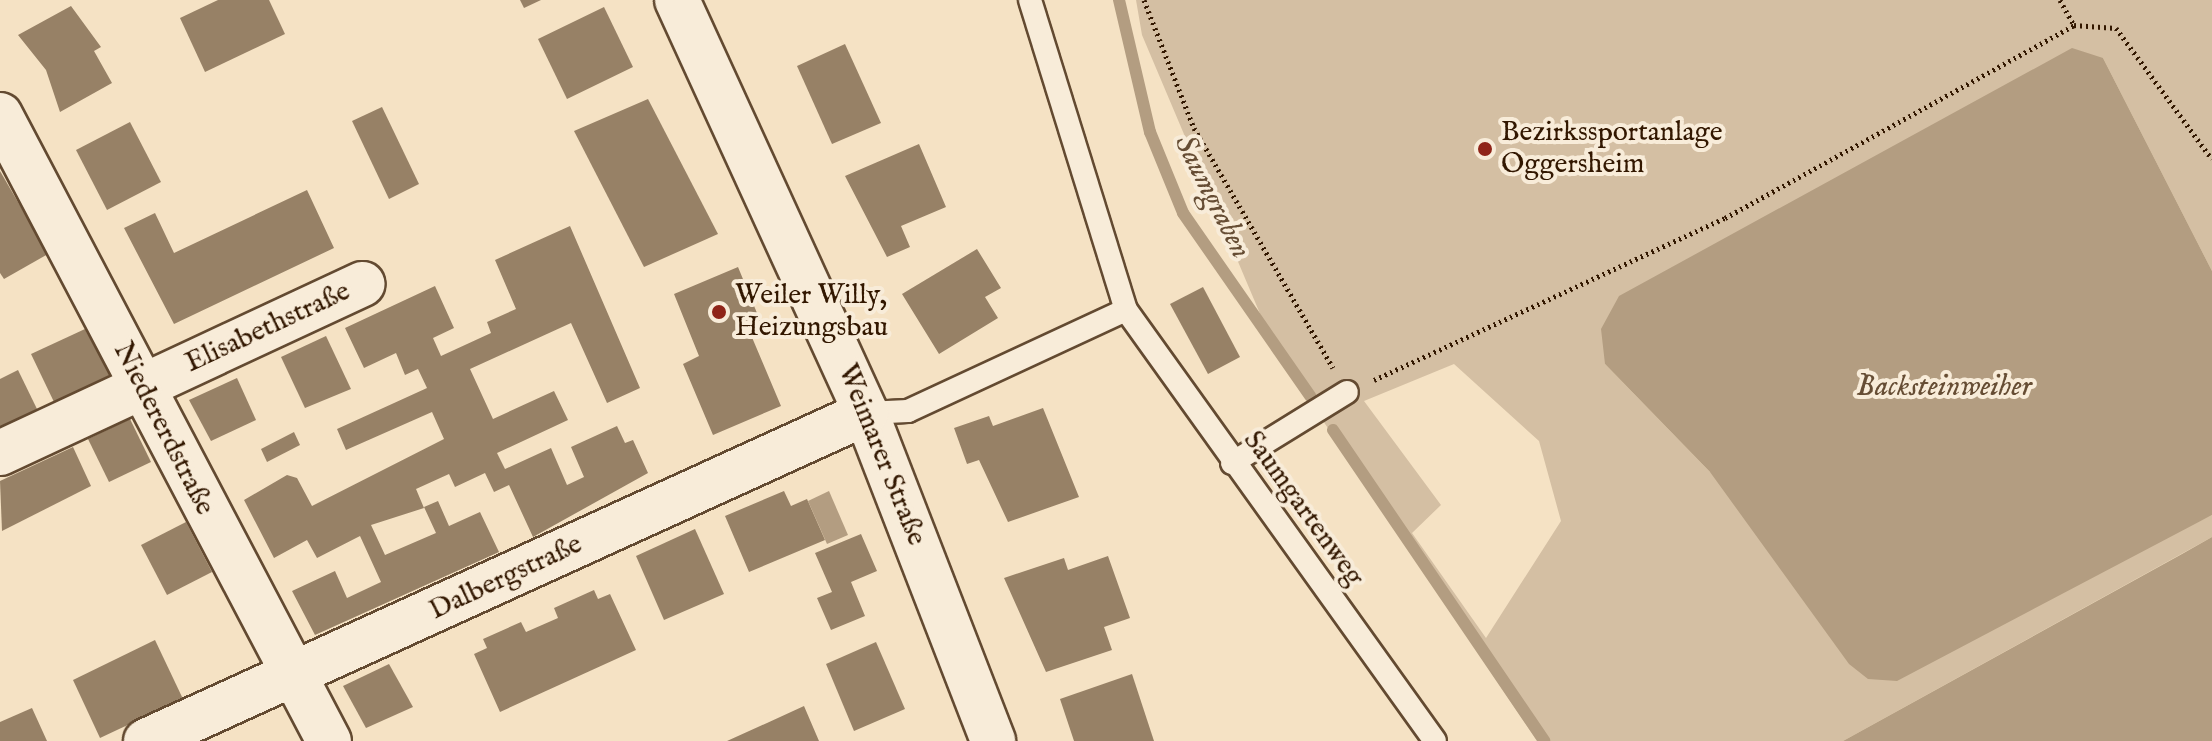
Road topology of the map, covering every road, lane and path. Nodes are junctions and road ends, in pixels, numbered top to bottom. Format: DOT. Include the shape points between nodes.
graph roads {
  1 [pos="677,0"];
  2 [pos="1030,0"];
  3 [pos="1144,0"];
  4 [pos="2060,0"];
  5 [pos="2074,25"];
  6 [pos="0,115"];
  7 [pos="2212,159"];
  8 [pos="362,284"];
  9 [pos="1126,310"];
  10 [pos="142,387"];
  11 [pos="1347,392"];
  12 [pos="866,413"];
  13 [pos="0,453"];
  14 [pos="1232,463"];
  15 [pos="292,676"];
  16 [pos="980,736"];
  17 [pos="146,741"];
  18 [pos="329,741"];
  19 [pos="1435,741"];
  1 -- 12 [label="street, Weimarer Straße"];
  2 -- 9 [label="lane, Saumgartenweg"];
  3 -- 11 [label="path" via="1194,128"];
  4 -- 5 [label="path"];
  5 -- 7 [label="path" via="2116,28"];
  5 -- 11 [label="path" via="1725,218"];
  6 -- 10 [label="street, Niedererdstraße"];
  8 -- 10 [label="street, Elisabethstraße"];
  9 -- 12 [label="lane" via="908,411"];
  9 -- 14 [label="lane, Saumgartenweg"];
  10 -- 13 [label="street, Elisabethstraße"];
  10 -- 15 [label="street, Niedererdstraße"];
  11 -- 14 [label="lane"];
  12 -- 15 [label="street, Dalbergstraße"];
  12 -- 16 [label="street, Weimarer Straße"];
  14 -- 19 [label="lane, Saumgartenweg"];
  15 -- 17 [label="street, Dalbergstraße"];
  15 -- 18 [label="street, Niedererdstraße"];
}
